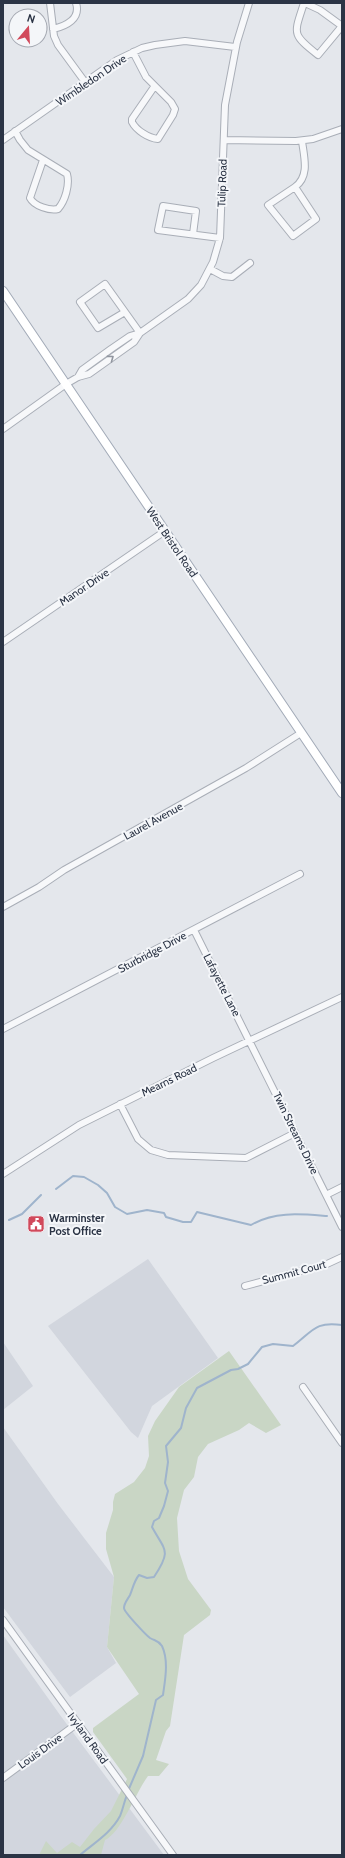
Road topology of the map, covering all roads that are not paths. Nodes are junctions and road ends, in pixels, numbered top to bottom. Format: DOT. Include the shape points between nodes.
graph roads {
  1 [pos="50,3"];
  2 [pos="76,3"];
  3 [pos="249,3"];
  4 [pos="305,3"];
  5 [pos="53,28"];
  6 [pos="235,47"];
  7 [pos="133,52"];
  8 [pos="85,82"];
  9 [pos="154,87"];
  10 [pos="342,129"];
  11 [pos="15,131"];
  12 [pos="3,140"];
  13 [pos="224,140"];
  14 [pos="302,141"];
  15 [pos="43,160"];
  16 [pos="295,187"];
  17 [pos="193,234"];
  18 [pos="220,238"];
  19 [pos="250,263"];
  20 [pos="210,269"];
  21 [pos="3,291"];
  22 [pos="124,312"];
  23 [pos="140,333"];
  24 [pos="66,384"];
  25 [pos="3,429"];
  26 [pos="165,531"];
  27 [pos="3,642"];
  28 [pos="301,733"];
  29 [pos="342,793"];
  30 [pos="300,874"];
  31 [pos="3,907"];
  32 [pos="194,930"];
  33 [pos="342,997"];
  34 [pos="3,1030"];
  35 [pos="249,1040"];
  36 [pos="120,1104"];
  37 [pos="296,1133"];
  38 [pos="3,1174"];
  39 [pos="342,1187"];
  40 [pos="326,1195"];
  41 [pos="342,1227"];
  42 [pos="342,1257"];
  43 [pos="245,1286"];
  44 [pos="303,1387"];
  45 [pos="340,1436"];
  46 [pos="342,1444"];
  47 [pos="3,1620"];
  48 [pos="78,1723"];
  49 [pos="3,1778"];
  50 [pos="173,1855"];
  1 -- 5 [label="street"];
  2 -- 5 [label="street" via="77,12 69,24"];
  3 -- 6 [label="street, Tulip Road"];
  4 -- 4 [label="street" via="325,13 342,26 318,55 296,35"];
  5 -- 8 [label="street" via="58,45"];
  6 -- 7 [label="street, Wimbledon Drive" via="185,41 155,45"];
  6 -- 13 [label="street, Tulip Road" via="225,105"];
  7 -- 8 [label="street, Wimbledon Drive"];
  7 -- 9 [label="street"];
  8 -- 11 [label="street, Wimbledon Drive"];
  9 -- 9 [label="street" via="175,109 158,138 137,129 132,122"];
  10 -- 14 [label="street"];
  11 -- 12 [label="street, Wimbledon Drive"];
  11 -- 15 [label="street" via="28,150"];
  13 -- 14 [label="street"];
  13 -- 18 [label="street, Tulip Road"];
  14 -- 16 [label="street" via="305,172"];
  15 -- 15 [label="street" via="64,171 69,180 58,209 34,204 30,198"];
  16 -- 16 [label="street" via="316,219 293,236 268,205"];
  17 -- 17 [label="street" via="158,230 163,206 196,211"];
  17 -- 18 [label="street"];
  18 -- 20 [label="street, Tulip Road"];
  19 -- 20 [label="street" via="232,277 223,276"];
  20 -- 23 [label="street, Tulip Road" via="188,299"];
  21 -- 24 [label="main road, West Bristol Road"];
  22 -- 22 [label="street" via="98,328 80,302 105,284"];
  22 -- 23 [label="street"];
  23 -- 24 [label="street, Tulip Road" via="130,336 111,349"];
  24 -- 25 [label="street, Tulip Road"];
  24 -- 26 [label="main road, West Bristol Road"];
  26 -- 27 [label="street, Manor Drive"];
  26 -- 28 [label="main road, West Bristol Road"];
  28 -- 29 [label="main road, West Bristol Road"];
  28 -- 31 [label="street, Laurel Avenue" via="240,772"];
  30 -- 32 [label="street, Sturbridge Drive"];
  32 -- 34 [label="street, Sturbridge Drive"];
  32 -- 35 [label="street, Lafayette Lane"];
  33 -- 35 [label="street, Mearns Road"];
  35 -- 36 [label="street, Mearns Road"];
  35 -- 37 [label="street, Twin Streams Drive"];
  36 -- 37 [label="street" via="138,1139 151,1150 168,1155 246,1158"];
  36 -- 38 [label="street, Mearns Road" via="70,1130"];
  37 -- 40 [label="street, Twin Streams Drive"];
  39 -- 40 [label="street"];
  40 -- 41 [label="street, Twin Streams Drive"];
  42 -- 43 [label="street, Summit Court" via="327,1264"];
  44 -- 45 [label="street"];
  45 -- 46 [label="street"];
  47 -- 48 [label="street, Ivyland Road"];
  48 -- 49 [label="street, Louis Drive"];
  48 -- 50 [label="street, Ivyland Road"];
}
